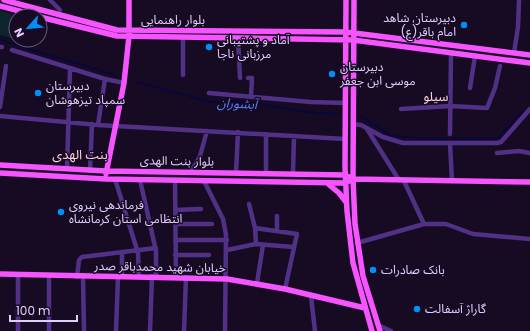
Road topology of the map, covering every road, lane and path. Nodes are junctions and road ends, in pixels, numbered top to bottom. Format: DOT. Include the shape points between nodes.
graph roads {
  1 [pos="4,0"];
  2 [pos="50,0"];
  3 [pos="129,0"];
  4 [pos="346,0"];
  5 [pos="354,0"];
  6 [pos="519,0"];
  7 [pos="60,10"];
  8 [pos="48,19"];
  9 [pos="346,32"];
  10 [pos="353,33"];
  11 [pos="129,34"];
  12 [pos="183,37"];
  13 [pos="238,38"];
  14 [pos="346,40"];
  15 [pos="353,40"];
  16 [pos="12,50"];
  17 [pos="451,53"];
  18 [pos="514,53"];
  19 [pos="530,55"];
  20 [pos="475,56"];
  21 [pos="530,63"];
  22 [pos="6,66"];
  23 [pos="500,66"];
  24 [pos="70,69"];
  25 [pos="183,75"];
  26 [pos="240,78"];
  27 [pos="248,78"];
  28 [pos="105,79"];
  29 [pos="124,83"];
  30 [pos="470,88"];
  31 [pos="209,93"];
  32 [pos="251,96"];
  33 [pos="346,103"];
  34 [pos="450,106"];
  35 [pos="0,107"];
  36 [pos="401,109"];
  37 [pos="530,109"];
  38 [pos="0,116"];
  39 [pos="68,122"];
  40 [pos="92,124"];
  41 [pos="353,124"];
  42 [pos="98,125"];
  43 [pos="116,125"];
  44 [pos="366,128"];
  45 [pos="207,131"];
  46 [pos="238,132"];
  47 [pos="266,134"];
  48 [pos="450,134"];
  49 [pos="294,136"];
  50 [pos="345,139"];
  51 [pos="450,144"];
  52 [pos="497,153"];
  53 [pos="530,153"];
  54 [pos="0,165"];
  55 [pos="67,169"];
  56 [pos="90,170"];
  57 [pos="106,171"];
  58 [pos="191,172"];
  59 [pos="0,173"];
  60 [pos="236,173"];
  61 [pos="253,173"];
  62 [pos="266,173"];
  63 [pos="293,174"];
  64 [pos="345,175"];
  65 [pos="106,179"];
  66 [pos="115,179"];
  67 [pos="353,179"];
  68 [pos="140,180"];
  69 [pos="176,180"];
  70 [pos="402,180"];
  71 [pos="204,181"];
  72 [pos="253,181"];
  73 [pos="325,182"];
  74 [pos="452,182"];
  75 [pos="530,182"];
  76 [pos="345,183"];
  77 [pos="346,202"];
  78 [pos="249,204"];
  79 [pos="201,209"];
  80 [pos="175,210"];
  81 [pos="277,216"];
  82 [pos="175,224"];
  83 [pos="212,224"];
  84 [pos="424,224"];
  85 [pos="255,228"];
  86 [pos="277,230"];
  87 [pos="530,239"];
  88 [pos="176,240"];
  89 [pos="227,240"];
  90 [pos="357,243"];
  91 [pos="256,244"];
  92 [pos="263,245"];
  93 [pos="293,247"];
  94 [pos="156,248"];
  95 [pos="227,250"];
  96 [pos="138,251"];
  97 [pos="122,253"];
  98 [pos="176,255"];
  99 [pos="209,255"];
  100 [pos="0,274"];
  101 [pos="18,275"];
  102 [pos="49,275"];
  103 [pos="154,276"];
  104 [pos="80,277"];
  105 [pos="120,277"];
  106 [pos="139,277"];
  107 [pos="176,277"];
  108 [pos="186,277"];
  109 [pos="227,279"];
  110 [pos="256,284"];
  111 [pos="285,289"];
  112 [pos="311,296"];
  113 [pos="366,308"];
  114 [pos="379,328"];
  115 [pos="18,331"];
  116 [pos="49,331"];
  117 [pos="84,331"];
  118 [pos="116,331"];
  119 [pos="150,331"];
  120 [pos="184,331"];
  121 [pos="225,331"];
  122 [pos="315,331"];
  123 [pos="372,331"];
  124 [pos="391,331"];
  1 -- 11 [label="main road, بلوار راهنمایی"];
  2 -- 7 [label="street"];
  3 -- 11 [label="main road"];
  4 -- 9 [label="main road"];
  5 -- 10 [label="main road"];
  6 -- 18 [label="street"];
  8 -- 11 [label="main road, بلوار راهنمایی" via="100,33"];
  9 -- 10 [label="main road, بلوار راهنمایی"];
  9 -- 11 [label="main road, بلوار راهنمایی"];
  9 -- 14 [label="main road"];
  10 -- 15 [label="main road"];
  10 -- 18 [label="main road, بلوار راهنمایی"];
  11 -- 12 [label="main road, بلوار راهنمایی"];
  11 -- 29 [label="main road"];
  12 -- 13 [label="main road, بلوار راهنمایی"];
  12 -- 25 [label="street"];
  13 -- 14 [label="main road, بلوار راهنمایی"];
  13 -- 26 [label="street"];
  14 -- 15 [label="main road, بلوار راهنمایی"];
  14 -- 33 [label="main road"];
  15 -- 17 [label="main road, بلوار راهنمایی"];
  15 -- 41 [label="main road"];
  16 -- 24 [label="street"];
  17 -- 20 [label="main road, بلوار راهنمایی"];
  17 -- 34 [label="street"];
  18 -- 19 [label="main road, بلوار راهنمایی"];
  20 -- 21 [label="main road, بلوار راهنمایی"];
  20 -- 30 [label="street"];
  22 -- 35 [label="street"];
  23 -- 34 [label="street" via="496,88 487,108"];
  24 -- 28 [label="street"];
  24 -- 39 [label="street"];
  27 -- 32 [label="street" via="252,78"];
  28 -- 29 [label="street"];
  28 -- 42 [label="street"];
  29 -- 43 [label="main road"];
  31 -- 32 [label="street"];
  32 -- 33 [label="street"];
  33 -- 50 [label="main road"];
  34 -- 36 [label="street"];
  34 -- 48 [label="street"];
  37 -- 51 [label="street" via="497,144"];
  38 -- 39 [label="street"];
  39 -- 40 [label="street"];
  39 -- 55 [label="street"];
  40 -- 42 [label="street"];
  40 -- 56 [label="street"];
  41 -- 44 [label="street"];
  41 -- 67 [label="main road"];
  42 -- 43 [label="street"];
  43 -- 45 [label="street"];
  43 -- 57 [label="main road"];
  44 -- 51 [label="street" via="382,137 403,143"];
  44 -- 70 [label="street"];
  45 -- 46 [label="street"];
  45 -- 58 [label="street" via="200,156"];
  46 -- 47 [label="street"];
  46 -- 60 [label="street"];
  47 -- 49 [label="street"];
  47 -- 62 [label="street"];
  49 -- 50 [label="street"];
  49 -- 63 [label="street"];
  50 -- 64 [label="main road"];
  51 -- 74 [label="street"];
  52 -- 53 [label="street"];
  54 -- 55 [label="main road, بلوار بنت الهدی"];
  55 -- 56 [label="main road, بلوار بنت الهدی"];
  56 -- 57 [label="main road, بلوار بنت الهدی"];
  57 -- 58 [label="main road, بلوار بنت الهدی"];
  57 -- 65 [label="main road"];
  58 -- 60 [label="main road, بلوار بنت الهدی"];
  59 -- 65 [label="main road, بلوار بنت الهدی"];
  60 -- 61 [label="main road, بلوار بنت الهدی"];
  61 -- 62 [label="main road, بلوار بنت الهدی"];
  61 -- 72 [label="main road"];
  62 -- 63 [label="main road, بلوار بنت الهدی"];
  63 -- 64 [label="main road, بلوار بنت الهدی"];
  64 -- 67 [label="main road, بلوار بنت الهدی"];
  64 -- 76 [label="main road"];
  65 -- 66 [label="main road, بلوار بنت الهدی"];
  66 -- 68 [label="main road, بلوار بنت الهدی"];
  66 -- 96 [label="street"];
  67 -- 70 [label="main road"];
  67 -- 76 [label="main road"];
  67 -- 90 [label="main road"];
  68 -- 69 [label="main road, بلوار بنت الهدی"];
  68 -- 94 [label="street"];
  69 -- 71 [label="main road, بلوار بنت الهدی"];
  69 -- 80 [label="street"];
  70 -- 74 [label="main road"];
  70 -- 84 [label="street"];
  71 -- 72 [label="main road, بلوار بنت الهدی"];
  71 -- 89 [label="street" via="223,219"];
  72 -- 73 [label="main road, بلوار بنت الهدی"];
  73 -- 76 [label="main road, بلوار بنت الهدی"];
  73 -- 77 [label="main road" via="336,189"];
  74 -- 75 [label="main road"];
  76 -- 77 [label="main road"];
  77 -- 113 [label="main road" via="353,262"];
  78 -- 85 [label="street"];
  79 -- 80 [label="street"];
  80 -- 82 [label="street"];
  81 -- 86 [label="street"];
  82 -- 83 [label="street"];
  82 -- 88 [label="street"];
  84 -- 87 [label="street" via="446,224 473,234"];
  84 -- 90 [label="street"];
  85 -- 86 [label="street"];
  85 -- 91 [label="street"];
  86 -- 93 [label="street" via="296,233"];
  88 -- 89 [label="street"];
  88 -- 98 [label="street"];
  89 -- 95 [label="street"];
  90 -- 114 [label="main road" via="363,276"];
  91 -- 92 [label="street"];
  91 -- 95 [label="street"];
  92 -- 93 [label="street"];
  92 -- 110 [label="street"];
  93 -- 111 [label="street"];
  94 -- 96 [label="street"];
  94 -- 103 [label="street"];
  95 -- 109 [label="street"];
  96 -- 97 [label="street"];
  96 -- 106 [label="street"];
  97 -- 104 [label="street" via="82,257 79,260"];
  97 -- 105 [label="street"];
  98 -- 99 [label="street"];
  98 -- 107 [label="street"];
  100 -- 101 [label="main road, خیابان شهید محمدباقر صدر"];
  101 -- 102 [label="main road, خیابان شهید محمدباقر صدر"];
  101 -- 115 [label="street"];
  102 -- 104 [label="main road, خیابان شهید محمدباقر صدر"];
  102 -- 116 [label="street"];
  103 -- 106 [label="main road, خیابان شهید محمدباقر صدر"];
  103 -- 107 [label="main road, خیابان شهید محمدباقر صدر"];
  103 -- 119 [label="street"];
  104 -- 105 [label="main road, خیابان شهید محمدباقر صدر"];
  104 -- 117 [label="street"];
  105 -- 106 [label="main road, خیابان شهید محمدباقر صدر"];
  105 -- 118 [label="street"];
  107 -- 108 [label="main road, خیابان شهید محمدباقر صدر"];
  108 -- 109 [label="main road, خیابان شهید محمدباقر صدر"];
  108 -- 120 [label="street"];
  109 -- 110 [label="main road, خیابان شهید محمدباقر صدر"];
  109 -- 121 [label="street"];
  110 -- 111 [label="main road, خیابان شهید محمدباقر صدر"];
  111 -- 112 [label="main road, خیابان شهید محمدباقر صدر"];
  112 -- 113 [label="main road, خیابان شهید محمدباقر صدر"];
  112 -- 122 [label="street"];
  113 -- 123 [label="main road"];
  114 -- 124 [label="street"];
}
